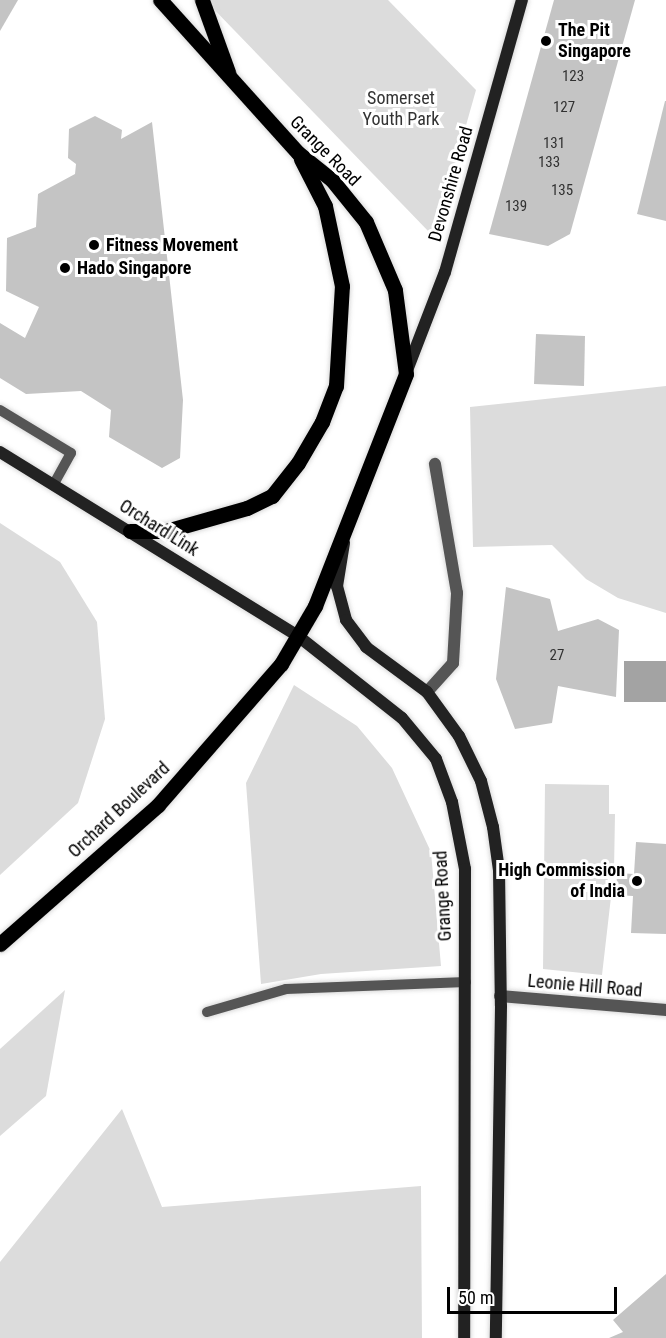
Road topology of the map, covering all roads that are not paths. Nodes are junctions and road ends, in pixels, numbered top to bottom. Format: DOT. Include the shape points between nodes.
graph roads {
  1 [pos="202,0"];
  2 [pos="522,0"];
  3 [pos="159,1"];
  4 [pos="231,80"];
  5 [pos="298,153"];
  6 [pos="406,374"];
  7 [pos="0,410"];
  8 [pos="0,452"];
  9 [pos="435,464"];
  10 [pos="53,485"];
  11 [pos="346,530"];
  12 [pos="130,531"];
  13 [pos="298,636"];
  14 [pos="427,692"];
  15 [pos="0,944"];
  16 [pos="466,982"];
  17 [pos="500,996"];
  18 [pos="666,1010"];
  19 [pos="207,1012"];
  20 [pos="464,1338"];
  21 [pos="496,1338"];
  1 -- 4 [label="main road"];
  2 -- 6 [label="main road, Devonshire Road" via="445,272"];
  3 -- 4 [label="main road, Grange Road"];
  4 -- 5 [label="main road, Grange Road"];
  5 -- 6 [label="main road, Grange Road" via="332,180 366,222 395,290"];
  5 -- 12 [label="main road" via="325,206 342,286 336,386 321,422 298,463 272,496 247,508 166,531"];
  6 -- 11 [label="main road, Grange Road"];
  7 -- 10 [label="lane" via="70,453"];
  8 -- 10 [label="main road, Orchard Link"];
  9 -- 14 [label="street" via="457,593 453,663"];
  10 -- 12 [label="main road, Orchard Link"];
  11 -- 13 [label="main road, Grange Road" via="315,606"];
  11 -- 14 [label="main road, Grange Road" via="337,586 346,620 366,647"];
  12 -- 13 [label="main road, Orchard Link"];
  13 -- 15 [label="main road, Orchard Boulevard" via="281,664 158,805"];
  13 -- 16 [label="main road, Grange Road" via="402,717 436,759 453,802 465,869"];
  14 -- 17 [label="main road, Grange Road" via="459,736 480,781 493,827 499,870"];
  16 -- 19 [label="lane" via="286,989"];
  16 -- 20 [label="main road, Grange Road"];
  17 -- 18 [label="street, Leonie Hill Road"];
  17 -- 21 [label="main road, Grange Road"];
}
